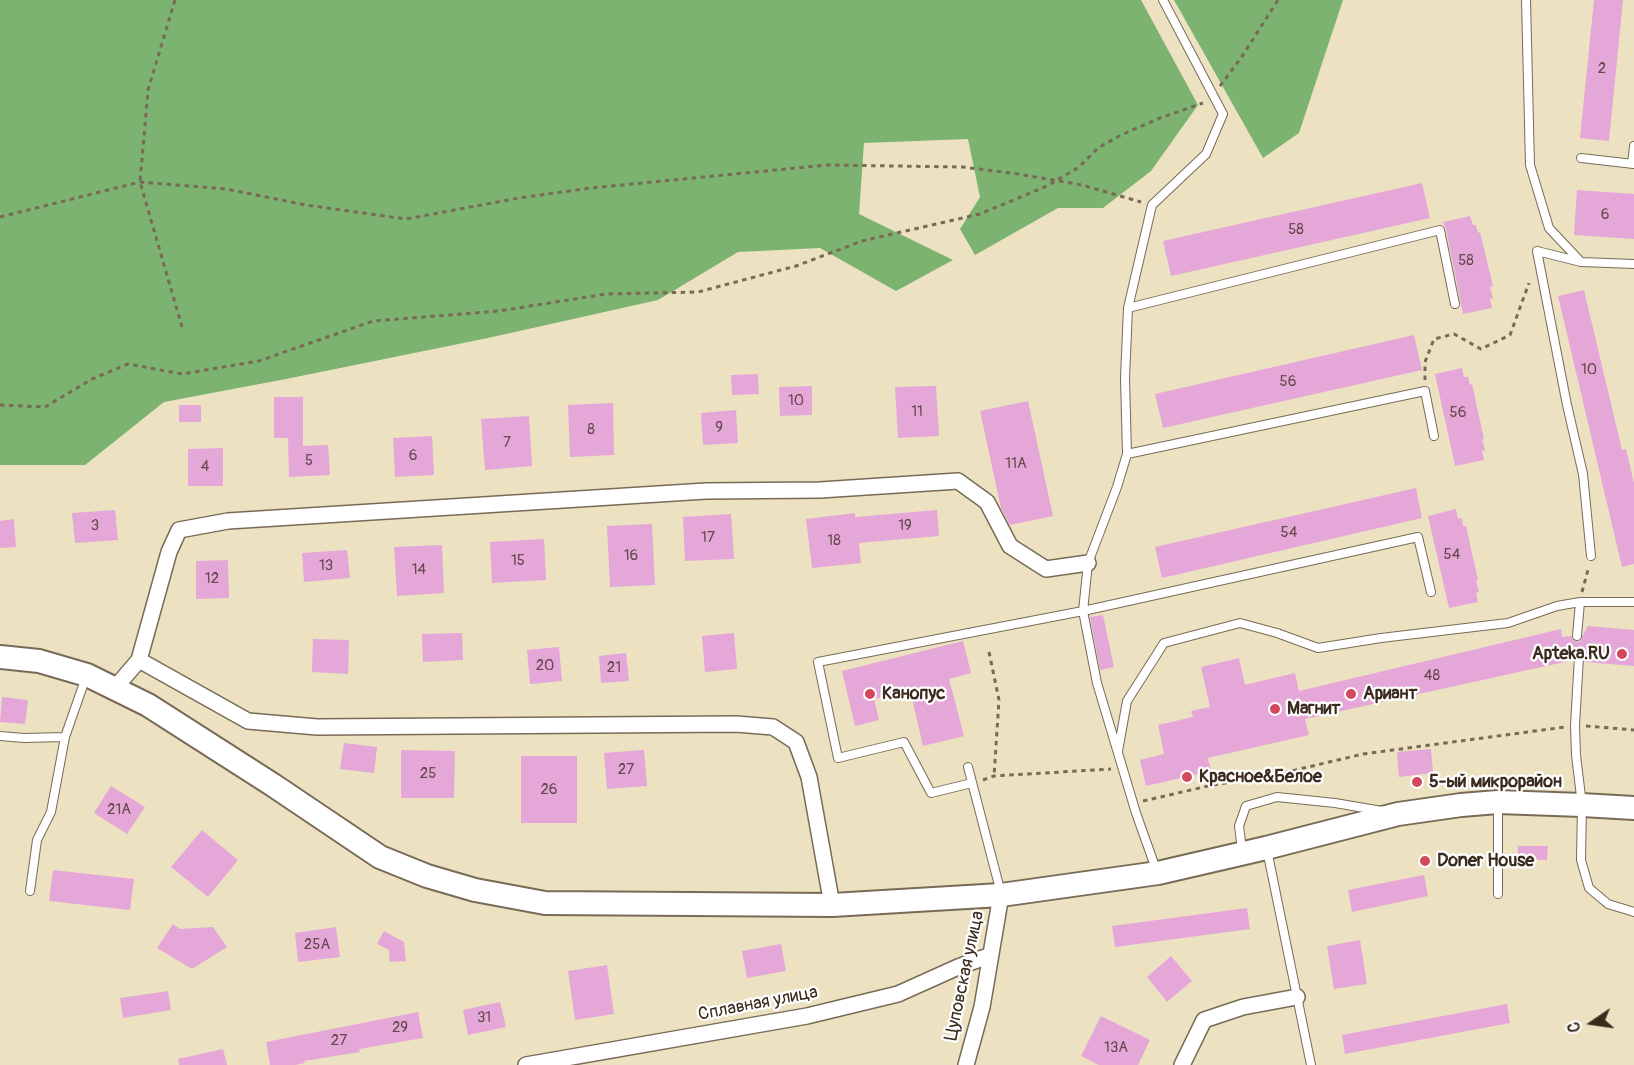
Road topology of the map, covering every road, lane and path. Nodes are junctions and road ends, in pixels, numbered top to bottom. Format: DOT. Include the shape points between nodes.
graph roads {
  1 [pos="175,0"];
  2 [pos="1163,0"];
  3 [pos="1278,0"];
  4 [pos="1526,0"];
  5 [pos="1213,95"];
  6 [pos="1634,146"];
  7 [pos="1581,158"];
  8 [pos="1633,164"];
  9 [pos="1054,180"];
  10 [pos="140,182"];
  11 [pos="1152,205"];
  12 [pos="0,217"];
  13 [pos="1581,262"];
  14 [pos="1634,264"];
  15 [pos="1530,280"];
  16 [pos="1455,304"];
  17 [pos="1128,308"];
  18 [pos="182,327"];
  19 [pos="1425,391"];
  20 [pos="0,405"];
  21 [pos="1434,436"];
  22 [pos="1127,454"];
  23 [pos="1591,556"];
  24 [pos="1088,563"];
  25 [pos="1431,592"];
  26 [pos="1580,602"];
  27 [pos="1634,602"];
  28 [pos="1083,611"];
  29 [pos="1577,636"];
  30 [pos="989,652"];
  31 [pos="0,657"];
  32 [pos="1579,657"];
  33 [pos="139,660"];
  34 [pos="87,675"];
  35 [pos="115,688"];
  36 [pos="1575,725"];
  37 [pos="1634,730"];
  38 [pos="0,736"];
  39 [pos="65,737"];
  40 [pos="1118,754"];
  41 [pos="968,767"];
  42 [pos="1122,768"];
  43 [pos="994,776"];
  44 [pos="972,783"];
  45 [pos="1498,802"];
  46 [pos="1133,803"];
  47 [pos="1582,805"];
  48 [pos="1634,808"];
  49 [pos="1398,814"];
  50 [pos="1266,848"];
  51 [pos="1243,853"];
  52 [pos="1158,873"];
  53 [pos="30,891"];
  54 [pos="1498,894"];
  55 [pos="1001,895"];
  56 [pos="832,905"];
  57 [pos="1634,912"];
  58 [pos="991,955"];
  59 [pos="1297,997"];
  60 [pos="526,1065"];
  61 [pos="966,1065"];
  62 [pos="1182,1065"];
  63 [pos="1311,1065"];
  1 -- 10 [label="path" via="148,90"];
  2 -- 5 [label="lane"];
  3 -- 5 [label="path"];
  4 -- 13 [label="lane" via="1530,165 1549,228"];
  5 -- 9 [label="path" via="1203,104 1121,135"];
  5 -- 11 [label="lane" via="1223,114 1206,154"];
  6 -- 8 [label="lane"];
  7 -- 8 [label="lane"];
  9 -- 10 [label="path" via="963,167 827,165 550,194 406,219 306,206 226,189"];
  9 -- 11 [label="path"];
  9 -- 20 [label="path" via="980,214 862,241 796,266 698,292 606,294 499,311 373,321 259,361 182,374 128,364 92,379 45,407"];
  10 -- 12 [label="path"];
  10 -- 18 [label="path"];
  11 -- 17 [label="lane"];
  13 -- 14 [label="lane"];
  13 -- 23 [label="lane" via="1537,251 1583,474"];
  15 -- 19 [label="path" via="1510,335 1481,349 1454,334 1434,339 1425,362"];
  16 -- 17 [label="lane" via="1440,230"];
  17 -- 22 [label="lane"];
  19 -- 21 [label="lane"];
  19 -- 22 [label="lane"];
  22 -- 24 [label="lane"];
  23 -- 26 [label="path"];
  24 -- 28 [label="lane"];
  24 -- 33 [label="street" via="1046,569 1010,546 987,502 957,481 820,490 706,491 228,521 179,530 169,552"];
  25 -- 28 [label="lane" via="1418,537"];
  26 -- 27 [label="lane"];
  26 -- 29 [label="lane"];
  26 -- 40 [label="lane" via="1508,624 1318,648 1240,623 1164,643 1127,701"];
  28 -- 40 [label="lane" via="1096,683"];
  28 -- 44 [label="lane" via="818,662 837,758 904,742 931,793"];
  30 -- 43 [label="path" via="999,700"];
  31 -- 34 [label="main road" via="39,661"];
  32 -- 36 [label="lane"];
  33 -- 35 [label="street"];
  33 -- 56 [label="street" via="248,721 317,727 736,724 773,728 796,742 809,777"];
  34 -- 35 [label="main road"];
  34 -- 39 [label="lane"];
  35 -- 56 [label="main road" via="224,753 380,857 427,876 545,903"];
  36 -- 37 [label="path"];
  36 -- 46 [label="path" via="1363,754"];
  36 -- 47 [label="lane"];
  38 -- 39 [label="lane"];
  39 -- 53 [label="lane" via="51,812 38,840"];
  40 -- 42 [label="lane"];
  41 -- 44 [label="lane"];
  42 -- 43 [label="path"];
  42 -- 46 [label="lane"];
  43 -- 44 [label="path"];
  44 -- 55 [label="lane"];
  45 -- 47 [label="main road"];
  45 -- 49 [label="main road"];
  45 -- 54 [label="lane"];
  46 -- 52 [label="lane"];
  47 -- 48 [label="main road"];
  47 -- 57 [label="lane" via="1581,860 1589,888 1608,904"];
  49 -- 50 [label="main road"];
  49 -- 51 [label="lane" via="1335,802 1277,797 1246,806 1239,826"];
  50 -- 51 [label="main road"];
  50 -- 59 [label="lane"];
  51 -- 52 [label="main road"];
  52 -- 55 [label="main road"];
  55 -- 56 [label="main road"];
  55 -- 58 [label="street, Цуповская улица"];
  58 -- 60 [label="street, Сплавная улица" via="898,994 807,1016"];
  58 -- 61 [label="street, Цуповская улица"];
  59 -- 62 [label="street" via="1244,1007 1204,1020"];
  59 -- 63 [label="lane"];
}
